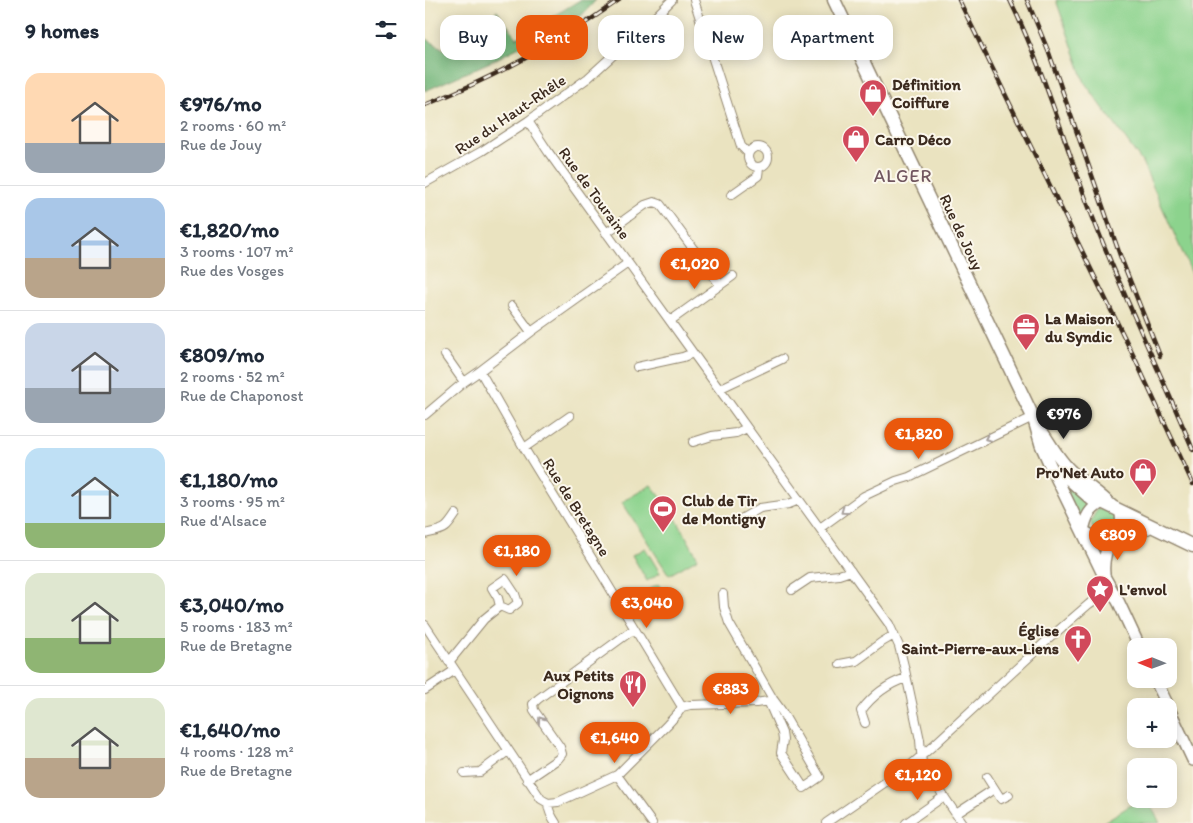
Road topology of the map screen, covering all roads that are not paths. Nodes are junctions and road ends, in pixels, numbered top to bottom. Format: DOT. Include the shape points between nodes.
graph roads {
  1 [pos="672,0"];
  2 [pos="694,0"];
  3 [pos="836,4"];
  4 [pos="528,121"];
  5 [pos="749,153"];
  6 [pos="759,168"];
  7 [pos="425,183"];
  8 [pos="731,195"];
  9 [pos="606,233"];
  10 [pos="628,263"];
  11 [pos="733,276"];
  12 [pos="720,286"];
  13 [pos="512,306"];
  14 [pos="670,321"];
  15 [pos="531,332"];
  16 [pos="693,354"];
  17 [pos="445,356"];
  18 [pos="782,359"];
  19 [pos="637,367"];
  20 [pos="480,371"];
  21 [pos="464,382"];
  22 [pos="719,389"];
  23 [pos="425,415"];
  24 [pos="570,416"];
  25 [pos="1033,417"];
  26 [pos="747,428"];
  27 [pos="693,442"];
  28 [pos="1041,445"];
  29 [pos="524,448"];
  30 [pos="799,500"];
  31 [pos="1112,507"];
  32 [pos="457,514"];
  33 [pos="741,519"];
  34 [pos="820,528"];
  35 [pos="1083,531"];
  36 [pos="1127,531"];
  37 [pos="425,534"];
  38 [pos="1175,538"];
  39 [pos="1114,540"];
  40 [pos="1193,546"];
  41 [pos="851,570"];
  42 [pos="1104,574"];
  43 [pos="1111,589"];
  44 [pos="792,590"];
  45 [pos="723,594"];
  46 [pos="500,606"];
  47 [pos="425,625"];
  48 [pos="634,629"];
  49 [pos="894,635"];
  50 [pos="1135,638"];
  51 [pos="449,662"];
  52 [pos="840,664"];
  53 [pos="455,670"];
  54 [pos="906,678"];
  55 [pos="425,690"];
  56 [pos="770,700"];
  57 [pos="681,707"];
  58 [pos="865,723"];
  59 [pos="789,726"];
  60 [pos="1177,726"];
  61 [pos="782,733"];
  62 [pos="508,751"];
  63 [pos="921,756"];
  64 [pos="1193,760"];
  65 [pos="464,773"];
  66 [pos="617,775"];
  67 [pos="987,777"];
  68 [pos="527,780"];
  69 [pos="995,789"];
  70 [pos="1009,795"];
  71 [pos="943,797"];
  72 [pos="548,803"];
  73 [pos="955,814"];
  74 [pos="556,823"];
  75 [pos="651,823"];
  76 [pos="826,823"];
  77 [pos="906,823"];
  78 [pos="962,823"];
  1 -- 4 [label="street, Rue du Haut-Rhêle" via="588,78"];
  2 -- 5 [label="street" via="741,146"];
  3 -- 25 [label="main road, Rue de Jouy"];
  4 -- 7 [label="street, Rue du Haut-Rhêle"];
  4 -- 9 [label="street, Rue de Touraine"];
  5 -- 6 [label="street" via="750,165"];
  5 -- 6 [label="street" via="759,147 767,152 767,162"];
  6 -- 8 [label="street" via="758,176"];
  9 -- 10 [label="street, Rue de Touraine"];
  9 -- 12 [label="street" via="645,205 655,202 663,208"];
  10 -- 14 [label="street, Rue de Touraine"];
  10 -- 15 [label="street"];
  11 -- 12 [label="street"];
  12 -- 14 [label="street"];
  13 -- 15 [label="street"];
  14 -- 16 [label="street, Rue de Touraine"];
  15 -- 20 [label="street"];
  16 -- 19 [label="street"];
  16 -- 22 [label="street, Rue de Touraine"];
  17 -- 21 [label="street"];
  18 -- 22 [label="street"];
  20 -- 21 [label="street"];
  20 -- 29 [label="street, Rue de Bretagne"];
  21 -- 23 [label="street"];
  22 -- 26 [label="street, Rue de Touraine"];
  24 -- 29 [label="street, Rue de Bretagne"];
  25 -- 28 [label="main road, Rue de Jouy"];
  25 -- 31 [label="main road" via="1069,470"];
  25 -- 34 [label="street, one-way" via="864,496"];
  26 -- 27 [label="street"];
  26 -- 30 [label="street, Rue de Touraine"];
  28 -- 31 [label="main road, Rue de Jouy" via="1070,482 1094,502"];
  28 -- 35 [label="main road, Rue de Jouy"];
  29 -- 48 [label="street, Rue de Bretagne"];
  30 -- 33 [label="street" via="760,508"];
  30 -- 34 [label="street, Rue de Touraine"];
  31 -- 35 [label="main road" via="1093,507"];
  31 -- 38 [label="main road, Rue de Jouy"];
  31 -- 39 [label="main road" via="1122,524"];
  32 -- 37 [label="street" via="443,530"];
  34 -- 41 [label="street, Rue de Touraine"];
  35 -- 39 [label="main road" via="1106,541"];
  35 -- 42 [label="main road, Rue de Jouy"];
  36 -- 38 [label="main road" via="1135,526 1142,527"];
  36 -- 39 [label="main road"];
  38 -- 40 [label="main road, Rue de Jouy"];
  39 -- 42 [label="main road" via="1107,551"];
  41 -- 44 [label="street" via="839,575 810,578"];
  41 -- 49 [label="street, Rue de Touraine"];
  42 -- 43 [label="main road, Rue de Jouy"];
  43 -- 50 [label="main road, Rue de Jouy"];
  43 -- 63 [label="street" via="1053,635"];
  45 -- 56 [label="street" via="729,623"];
  46 -- 51 [label="street" via="484,619"];
  47 -- 51 [label="street"];
  48 -- 57 [label="street, Rue de Bretagne"];
  68 -- 48 [label="street, one-way" via="562,754 533,704"];
  49 -- 52 [label="street" via="856,661"];
  49 -- 54 [label="street, Rue de Touraine"];
  51 -- 53 [label="street"];
  53 -- 55 [label="street"];
  53 -- 62 [label="street"];
  54 -- 58 [label="street" via="893,682 870,699 861,711"];
  54 -- 63 [label="street, Rue de Touraine"];
  56 -- 57 [label="street"];
  56 -- 59 [label="street" via="781,710"];
  56 -- 61 [label="street"];
  57 -- 66 [label="street"];
  59 -- 61 [label="street"];
  59 -- 61 [label="street" via="820,777 804,788 781,753"];
  60 -- 64 [label="main road"];
  62 -- 65 [label="street" via="480,772"];
  62 -- 68 [label="street"];
  63 -- 71 [label="street, Rue de Touraine" via="922,764"];
  63 -- 76 [label="street"];
  66 -- 72 [label="street"];
  66 -- 75 [label="street"];
  67 -- 69 [label="street"];
  68 -- 72 [label="street"];
  69 -- 70 [label="street" via="1001,799"];
  69 -- 73 [label="street"];
  71 -- 73 [label="street, Rue de Touraine"];
  71 -- 77 [label="street"];
  72 -- 74 [label="street"];
  73 -- 78 [label="street, Rue de Touraine"];
}
